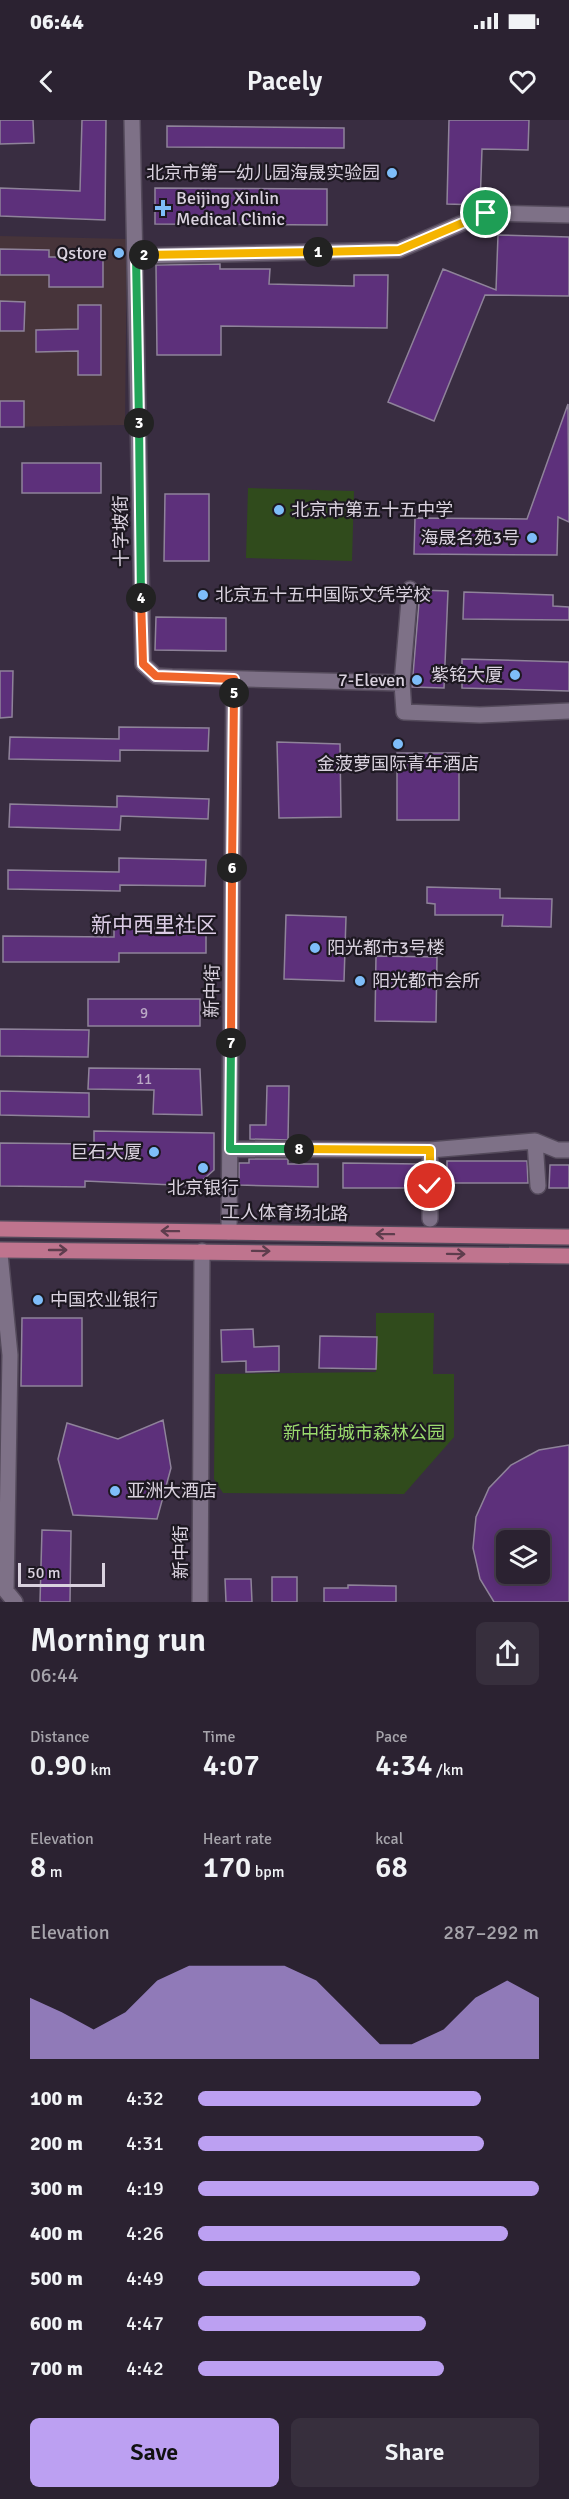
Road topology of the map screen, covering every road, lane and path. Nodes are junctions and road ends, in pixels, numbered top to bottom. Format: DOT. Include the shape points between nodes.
graph roads {
  1 [pos="132,120"];
  2 [pos="569,215"];
  3 [pos="136,256"];
  4 [pos="410,589"];
  5 [pos="234,679"];
  6 [pos="402,683"];
  7 [pos="569,711"];
  8 [pos="535,1141"];
  9 [pos="230,1149"];
  10 [pos="430,1150"];
  11 [pos="569,1150"];
  12 [pos="538,1186"];
  13 [pos="430,1219"];
  14 [pos="0,1229"];
  15 [pos="228,1232"];
  16 [pos="569,1237"];
  17 [pos="202,1251"];
  18 [pos="0,1252"];
  19 [pos="569,1256"];
  20 [pos="15,1602"];
  21 [pos="200,1602"];
  1 -- 3 [label="street, 十字坡街"];
  2 -- 3 [label="street" via="486,213 399,250"];
  3 -- 5 [label="street, 十字坡街" via="143,664 156,676"];
  4 -- 6 [label="street"];
  5 -- 6 [label="street, 十字坡街"];
  5 -- 9 [label="street, 新中街"];
  6 -- 7 [label="street" via="404,712 480,715"];
  8 -- 10 [label="street"];
  8 -- 11 [label="street"];
  8 -- 12 [label="street"];
  9 -- 10 [label="street"];
  9 -- 15 [label="street, 新中街"];
  10 -- 13 [label="street"];
  15 -- 14 [label="main road, 工人体育场北路, one-way"];
  16 -- 15 [label="main road, 工人体育场北路, one-way"];
  18 -- 17 [label="main road, one-way"];
  17 -- 19 [label="main road, one-way"];
  17 -- 21 [label="street, 新中街"];
  18 -- 20 [label="street" via="10,1355 6,1591"];
}
